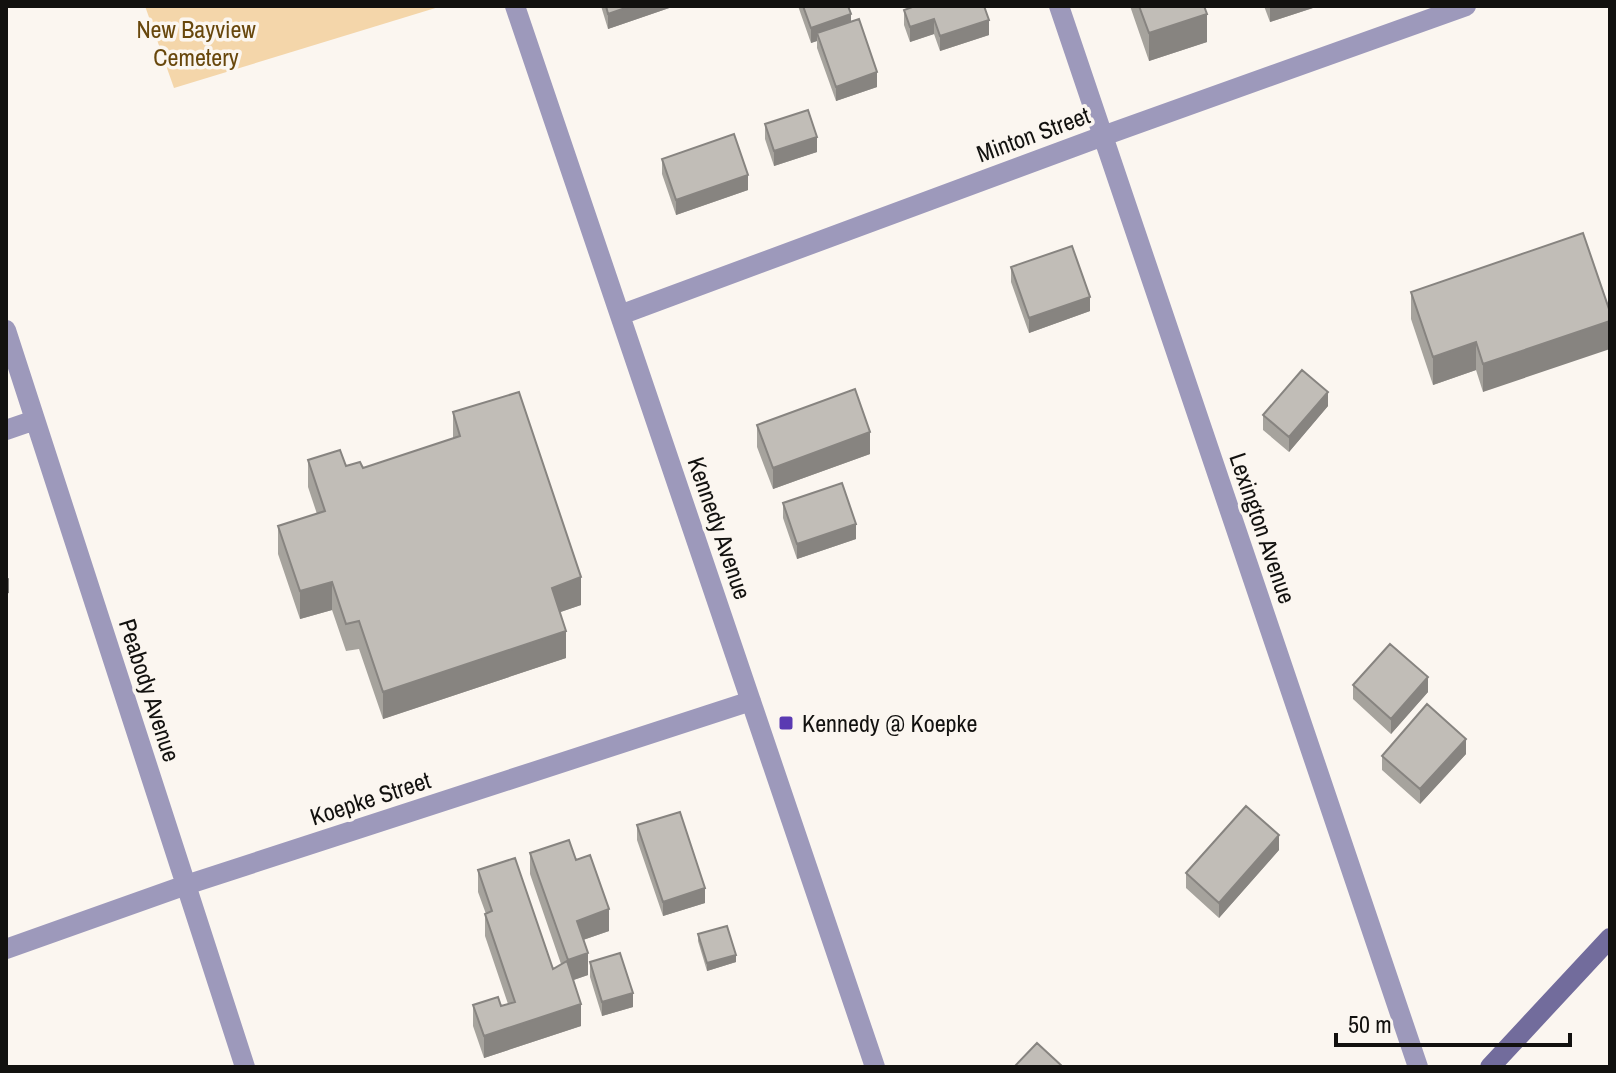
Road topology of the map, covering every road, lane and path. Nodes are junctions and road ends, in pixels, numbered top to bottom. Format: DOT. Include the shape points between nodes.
graph roads {
  1 [pos="515,6"];
  2 [pos="1059,6"];
  3 [pos="1466,6"];
  4 [pos="1103,136"];
  5 [pos="620,315"];
  6 [pos="6,330"];
  7 [pos="35,420"];
  8 [pos="6,430"];
  9 [pos="751,701"];
  10 [pos="186,885"];
  11 [pos="1610,938"];
  12 [pos="6,949"];
  13 [pos="245,1067"];
  14 [pos="875,1067"];
  15 [pos="1418,1067"];
  16 [pos="1490,1067"];
  1 -- 5 [label="street, Kennedy Avenue"];
  2 -- 4 [label="street, Lexington Avenue"];
  3 -- 4 [label="street, Minton Street"];
  4 -- 5 [label="street, Minton Street"];
  4 -- 15 [label="street, Lexington Avenue"];
  5 -- 9 [label="street, Kennedy Avenue"];
  6 -- 7 [label="street, Peabody Avenue"];
  7 -- 8 [label="street"];
  7 -- 10 [label="street, Peabody Avenue"];
  9 -- 10 [label="street, Koepke Street"];
  9 -- 14 [label="street, Kennedy Avenue"];
  10 -- 12 [label="street, Koepke Street"];
  10 -- 13 [label="street, Peabody Avenue"];
  11 -- 16 [label="main road"];
}
